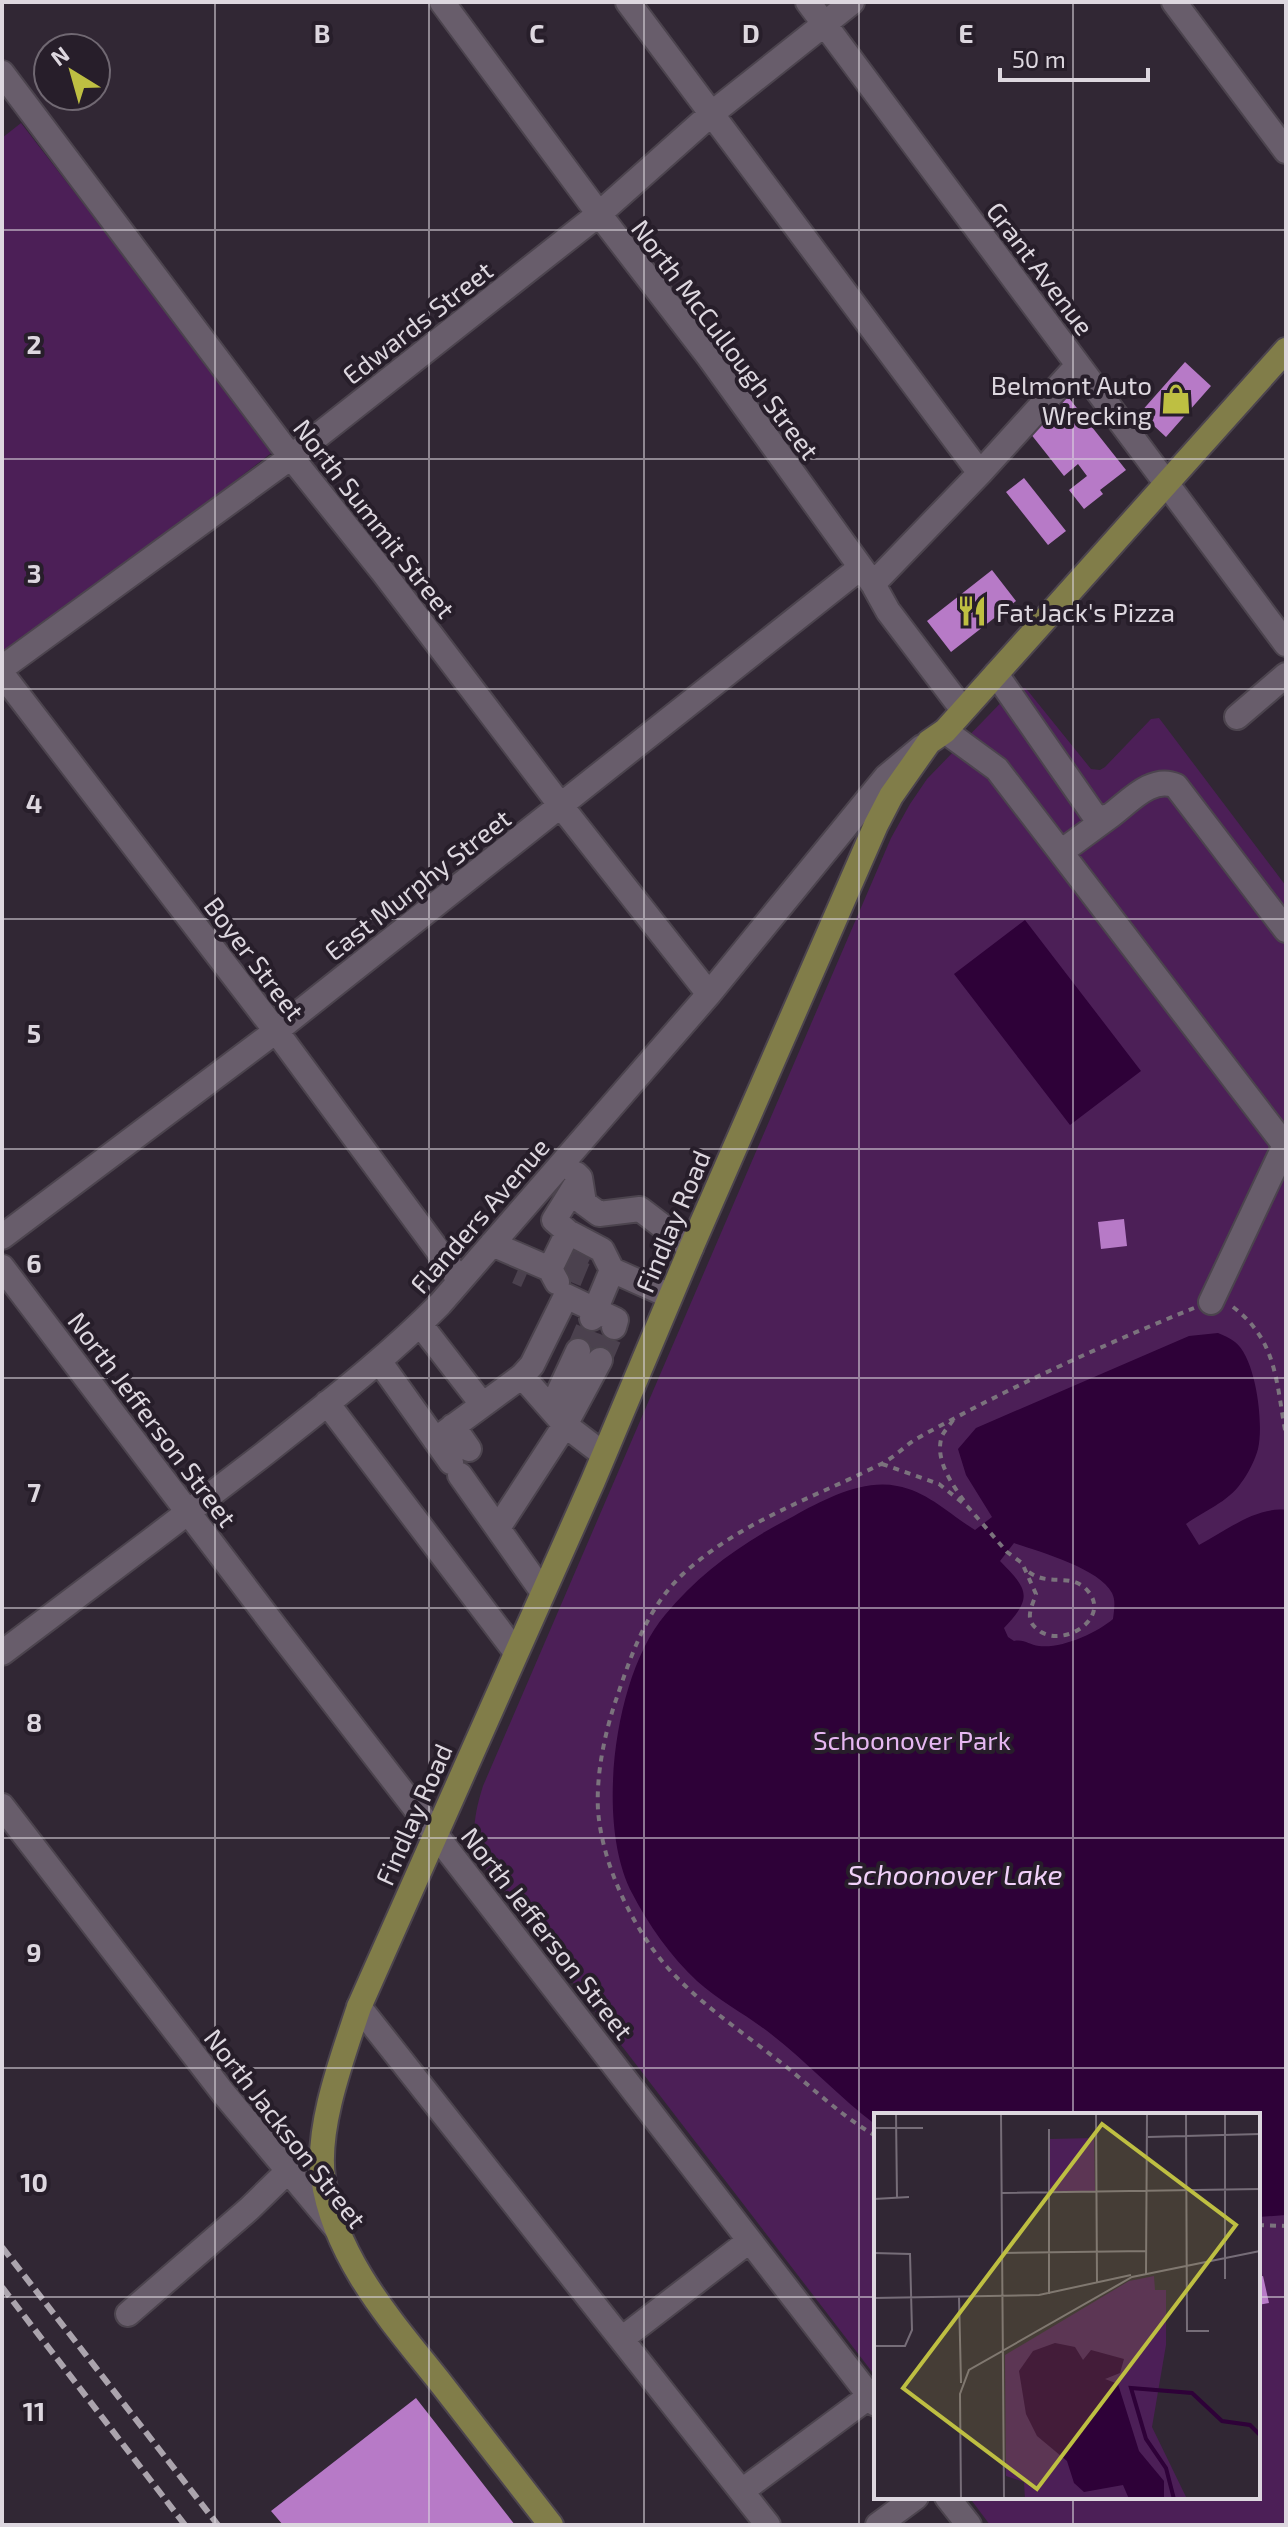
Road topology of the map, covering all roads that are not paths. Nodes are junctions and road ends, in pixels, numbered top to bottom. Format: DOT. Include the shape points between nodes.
graph roads {
  1 [pos="442,2"];
  2 [pos="628,2"];
  3 [pos="808,2"];
  4 [pos="852,2"];
  5 [pos="1174,2"];
  6 [pos="825,24"];
  7 [pos="2,73"];
  8 [pos="710,115"];
  9 [pos="1286,151"];
  10 [pos="599,214"];
  11 [pos="1286,350"];
  12 [pos="1078,365"];
  13 [pos="291,457"];
  14 [pos="980,473"];
  15 [pos="1165,485"];
  16 [pos="867,576"];
  17 [pos="1286,644"];
  18 [pos="2,668"];
  19 [pos="2,674"];
  20 [pos="996,674"];
  21 [pos="1286,675"];
  22 [pos="963,710"];
  23 [pos="1237,717"];
  24 [pos="937,736"];
  25 [pos="561,806"];
  26 [pos="1110,816"];
  27 [pos="1061,852"];
  28 [pos="1286,930"];
  29 [pos="709,994"];
  30 [pos="276,1031"];
  31 [pos="1285,1144"];
  32 [pos="571,1170"];
  33 [pos="2,1237"];
  34 [pos="495,1245"];
  35 [pos="691,1248"];
  36 [pos="574,1266"];
  37 [pos="2,1267"];
  38 [pos="459,1279"];
  39 [pos="670,1296"];
  40 [pos="1211,1302"];
  41 [pos="600,1319"];
  42 [pos="420,1324"];
  43 [pos="589,1356"];
  44 [pos="379,1361"];
  45 [pos="522,1376"];
  46 [pos="327,1403"];
  47 [pos="482,1404"];
  48 [pos="558,1417"];
  49 [pos="443,1433"];
  50 [pos="603,1454"];
  51 [pos="189,1512"];
  52 [pos="498,1528"];
  53 [pos="542,1591"];
  54 [pos="515,1651"];
  55 [pos="2,1653"];
  56 [pos="2,1806"];
  57 [pos="436,1834"];
  58 [pos="359,2007"];
  59 [pos="288,2171"];
  60 [pos="336,2228"];
  61 [pos="749,2241"];
  62 [pos="128,2314"];
  63 [pos="623,2338"];
  64 [pos="873,2400"];
  65 [pos="742,2491"];
  66 [pos="913,2499"];
  67 [pos="949,2499"];
  68 [pos="551,2525"];
  69 [pos="768,2525"];
  70 [pos="878,2525"];
  71 [pos="969,2525"];
  1 -- 10 [label="street, North McCullough Street"];
  2 -- 8 [label="street"];
  3 -- 6 [label="street, Grant Avenue"];
  4 -- 6 [label="street, Edwards Street"];
  5 -- 9 [label="street"];
  6 -- 8 [label="street, Edwards Street"];
  6 -- 12 [label="street, Grant Avenue"];
  7 -- 13 [label="street, North Summit Street"];
  8 -- 10 [label="street, Edwards Street"];
  8 -- 14 [label="street"];
  10 -- 13 [label="street, Edwards Street"];
  10 -- 16 [label="street, North McCullough Street"];
  11 -- 15 [label="main road, Findlay Road"];
  12 -- 14 [label="street, East Murphy Street"];
  12 -- 15 [label="street, Grant Avenue"];
  13 -- 18 [label="street, Edwards Street"];
  13 -- 25 [label="street, North Summit Street"];
  14 -- 16 [label="street, East Murphy Street"];
  15 -- 17 [label="street, Grant Avenue"];
  15 -- 20 [label="main road, Findlay Road"];
  16 -- 22 [label="street, North McCullough Street"];
  16 -- 25 [label="street, East Murphy Street"];
  19 -- 30 [label="street, Boyer Street"];
  20 -- 22 [label="main road, Findlay Road"];
  20 -- 26 [label="street" via="1094,815"];
  21 -- 23 [label="street"];
  22 -- 24 [label="main road, Findlay Road"];
  24 -- 27 [label="street" via="997,769"];
  24 -- 29 [label="street, Flanders Avenue" via="886,777"];
  24 -- 35 [label="main road, Findlay Road" via="891,796 876,825"];
  25 -- 29 [label="street, North Summit Street"];
  25 -- 30 [label="street, East Murphy Street"];
  26 -- 27 [label="street"];
  26 -- 28 [label="street" via="1153,784 1166,781 1176,786"];
  27 -- 31 [label="street"];
  29 -- 32 [label="street, Flanders Avenue"];
  30 -- 33 [label="street, East Murphy Street"];
  30 -- 38 [label="street, Boyer Street"];
  31 -- 40 [label="street"];
  32 -- 34 [label="street, Flanders Avenue"];
  32 -- 35 [label="street" via="584,1203 599,1214 640,1209"];
  32 -- 36 [label="street" via="554,1220"];
  34 -- 36 [label="street"];
  34 -- 36 [label="street" via="503,1266 544,1284"];
  34 -- 38 [label="street, Flanders Avenue"];
  35 -- 39 [label="main road, Findlay Road"];
  36 -- 39 [label="street"];
  36 -- 41 [label="street"];
  36 -- 45 [label="street" via="532,1365"];
  37 -- 51 [label="street, North Jefferson Street"];
  38 -- 42 [label="street, Flanders Avenue"];
  39 -- 50 [label="main road, Findlay Road"];
  42 -- 44 [label="street, Flanders Avenue"];
  42 -- 47 [label="street"];
  43 -- 48 [label="street"];
  44 -- 46 [label="street, Flanders Avenue"];
  44 -- 49 [label="street"];
  45 -- 47 [label="street"];
  45 -- 48 [label="street"];
  46 -- 51 [label="street, Flanders Avenue"];
  46 -- 54 [label="street"];
  47 -- 49 [label="street"];
  48 -- 50 [label="street"];
  48 -- 52 [label="street"];
  49 -- 52 [label="street"];
  50 -- 53 [label="main road, Findlay Road"];
  51 -- 55 [label="street, Flanders Avenue"];
  51 -- 57 [label="street, North Jefferson Street"];
  52 -- 53 [label="street"];
  53 -- 54 [label="main road, Findlay Road"];
  54 -- 57 [label="main road, Findlay Road"];
  56 -- 59 [label="street, North Jackson Street"];
  57 -- 58 [label="main road, Findlay Road"];
  57 -- 61 [label="street, North Jefferson Street"];
  58 -- 60 [label="main road, Findlay Road" via="326,2128 323,2177"];
  58 -- 63 [label="street"];
  59 -- 60 [label="street, North Jackson Street"];
  59 -- 62 [label="street"];
  60 -- 68 [label="main road, North Jackson Street" via="378,2303"];
  61 -- 63 [label="street"];
  61 -- 64 [label="street, North Jefferson Street"];
  63 -- 65 [label="street"];
  64 -- 65 [label="street"];
  65 -- 69 [label="street"];
  66 -- 70 [label="street"];
  67 -- 71 [label="street"];
}
